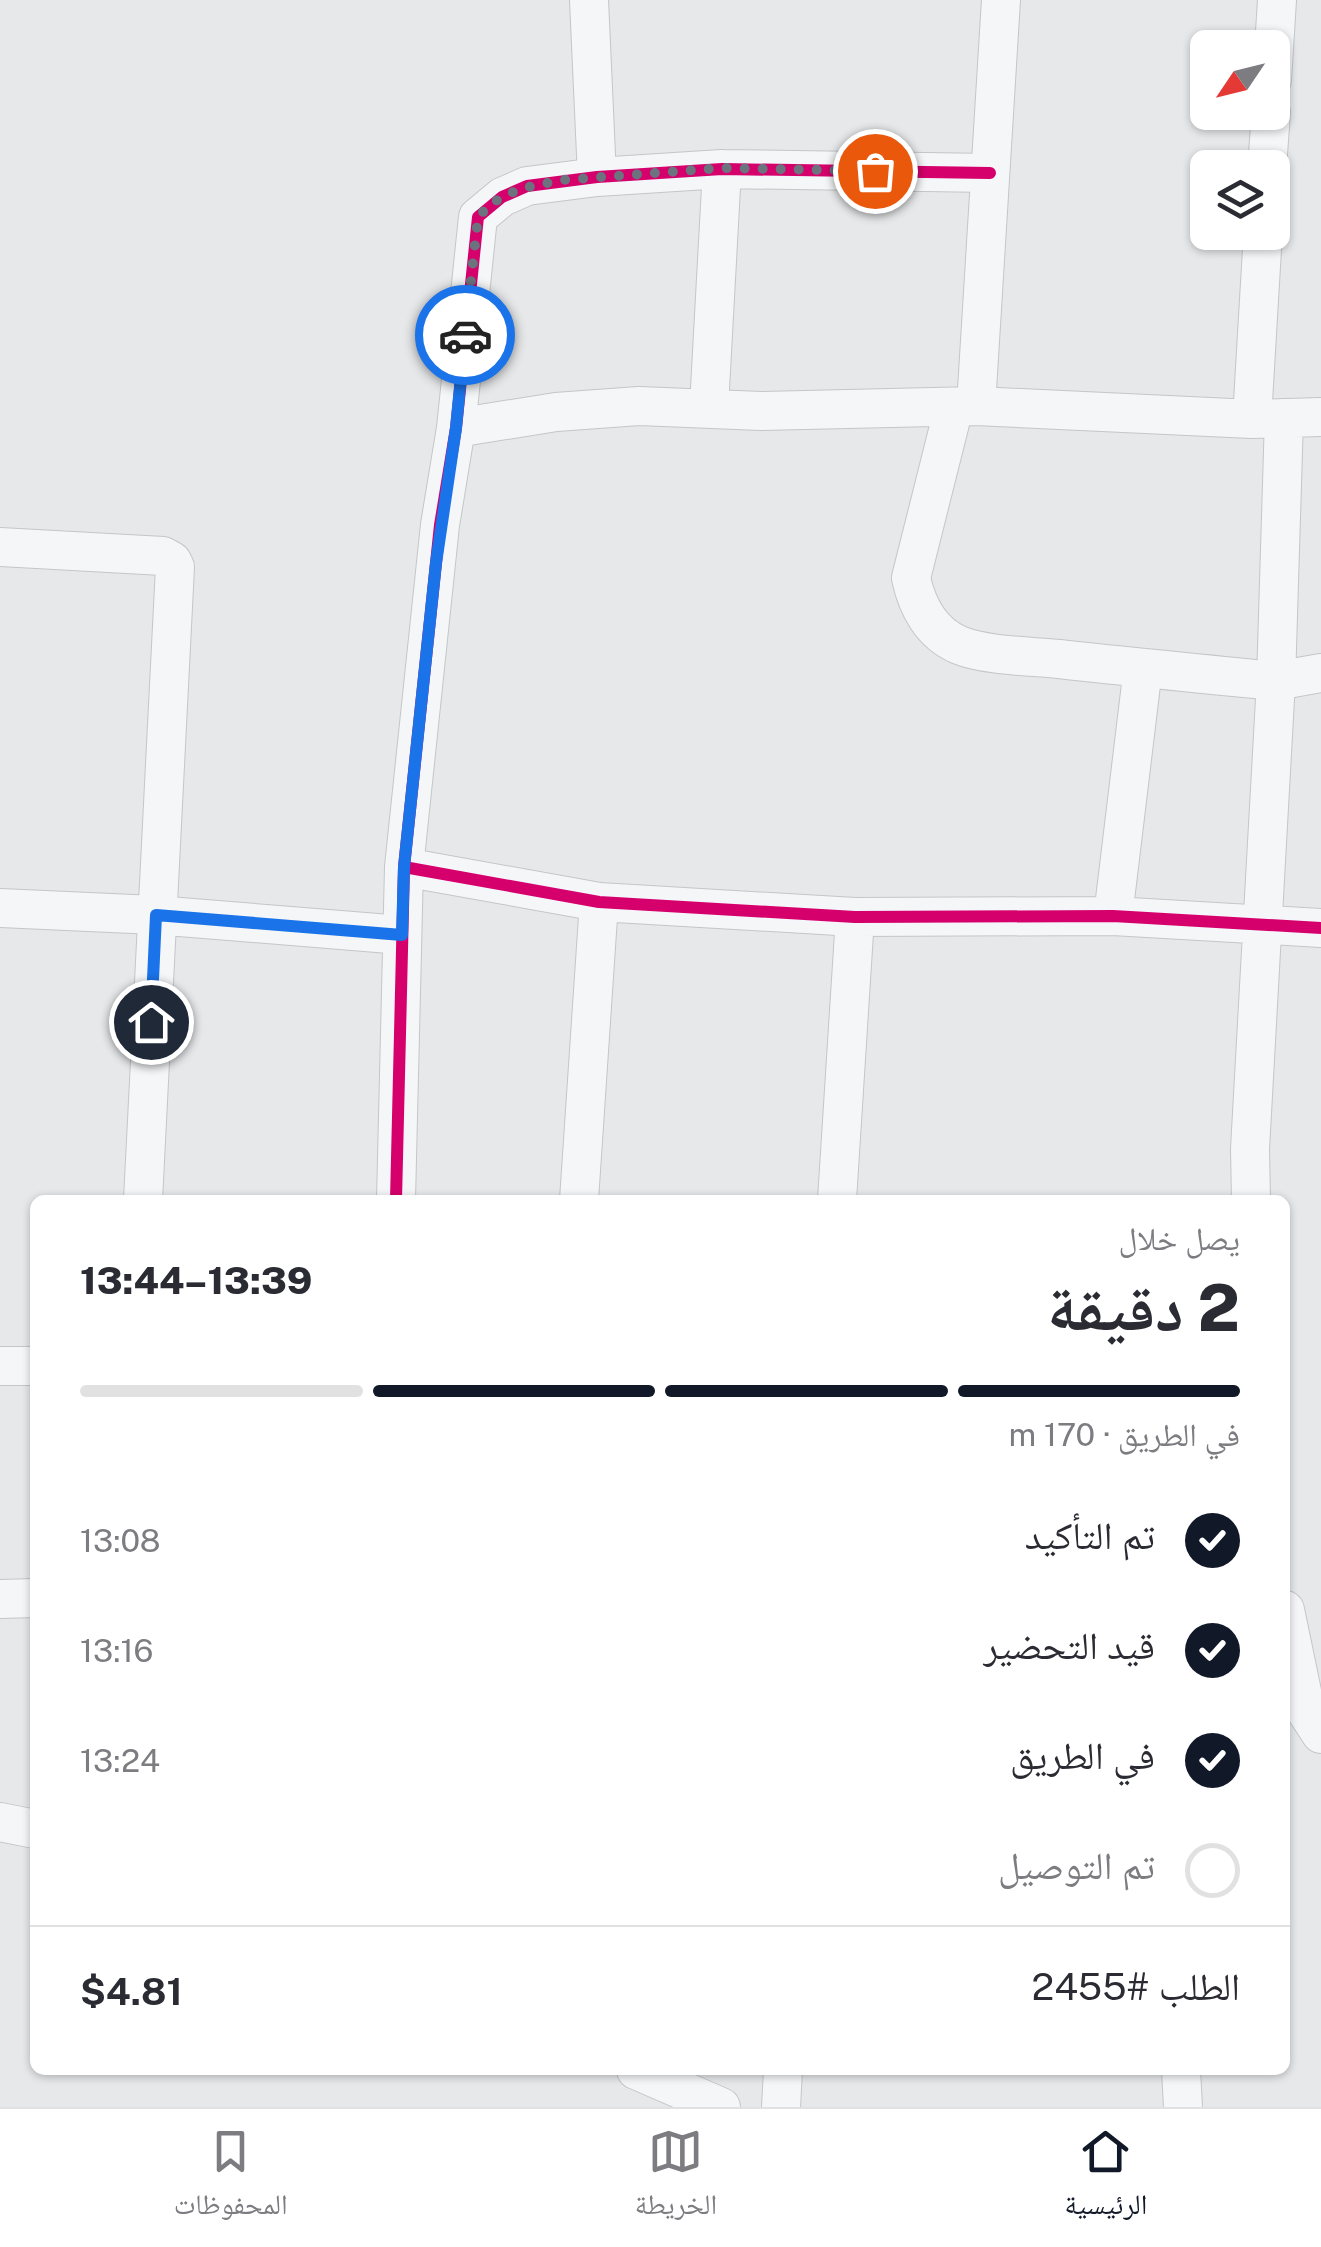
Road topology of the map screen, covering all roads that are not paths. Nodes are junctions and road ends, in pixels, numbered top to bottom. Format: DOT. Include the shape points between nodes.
graph roads {
  1 [pos="589,0"];
  2 [pos="1000,0"];
  3 [pos="1277,0"];
  4 [pos="1275,30"];
  5 [pos="722,168"];
  6 [pos="990,173"];
  7 [pos="597,177"];
  8 [pos="1266,250"];
  9 [pos="709,407"];
  10 [pos="965,407"];
  11 [pos="1286,418"];
  12 [pos="456,428"];
  13 [pos="0,547"];
  14 [pos="1143,668"];
  15 [pos="1321,673"];
  16 [pos="1276,681"];
  17 [pos="404,867"];
  18 [pos="599,902"];
  19 [pos="0,908"];
  20 [pos="156,915"];
  21 [pos="1113,916"];
  22 [pos="855,917"];
  23 [pos="1262,926"];
  24 [pos="1321,928"];
  25 [pos="402,935"];
  26 [pos="144,1195"];
  27 [pos="396,1195"];
  28 [pos="579,1195"];
  29 [pos="838,1195"];
  30 [pos="1250,1195"];
  31 [pos="0,1366"];
  32 [pos="30,1366"];
  33 [pos="30,1598"];
  34 [pos="0,1599"];
  35 [pos="1290,1641"];
  36 [pos="1304,1727"];
  37 [pos="0,1822"];
  38 [pos="30,1828"];
  39 [pos="647,2075"];
  40 [pos="783,2075"];
  41 [pos="1181,2075"];
  42 [pos="721,2107"];
  43 [pos="781,2107"];
  44 [pos="1183,2107"];
  1 -- 7 [label="street"];
  2 -- 6 [label="street"];
  3 -- 4 [label="street"];
  5 -- 6 [label="street"];
  5 -- 7 [label="street"];
  5 -- 9 [label="street"];
  6 -- 10 [label="street"];
  7 -- 12 [label="street" via="526,186 478,217"];
  8 -- 11 [label="street"];
  9 -- 10 [label="street"];
  9 -- 12 [label="street" via="590,408"];
  10 -- 11 [label="street"];
  10 -- 14 [label="street" via="911,578 928,621 960,645"];
  11 -- 16 [label="street"];
  12 -- 17 [label="street"];
  13 -- 20 [label="street" via="163,556 174,565"];
  14 -- 16 [label="street"];
  14 -- 21 [label="street"];
  15 -- 16 [label="street"];
  16 -- 23 [label="street"];
  17 -- 18 [label="street"];
  17 -- 25 [label="street"];
  18 -- 22 [label="street"];
  18 -- 28 [label="street"];
  19 -- 20 [label="street"];
  20 -- 25 [label="street"];
  20 -- 26 [label="street"];
  21 -- 22 [label="street"];
  21 -- 23 [label="street"];
  22 -- 29 [label="street"];
  23 -- 24 [label="street"];
  23 -- 30 [label="street"];
  25 -- 27 [label="street"];
  31 -- 32 [label="street"];
  33 -- 34 [label="street"];
  35 -- 36 [label="street"];
  37 -- 38 [label="street"];
  39 -- 42 [label="street"];
  40 -- 43 [label="street"];
  41 -- 44 [label="street"];
}
